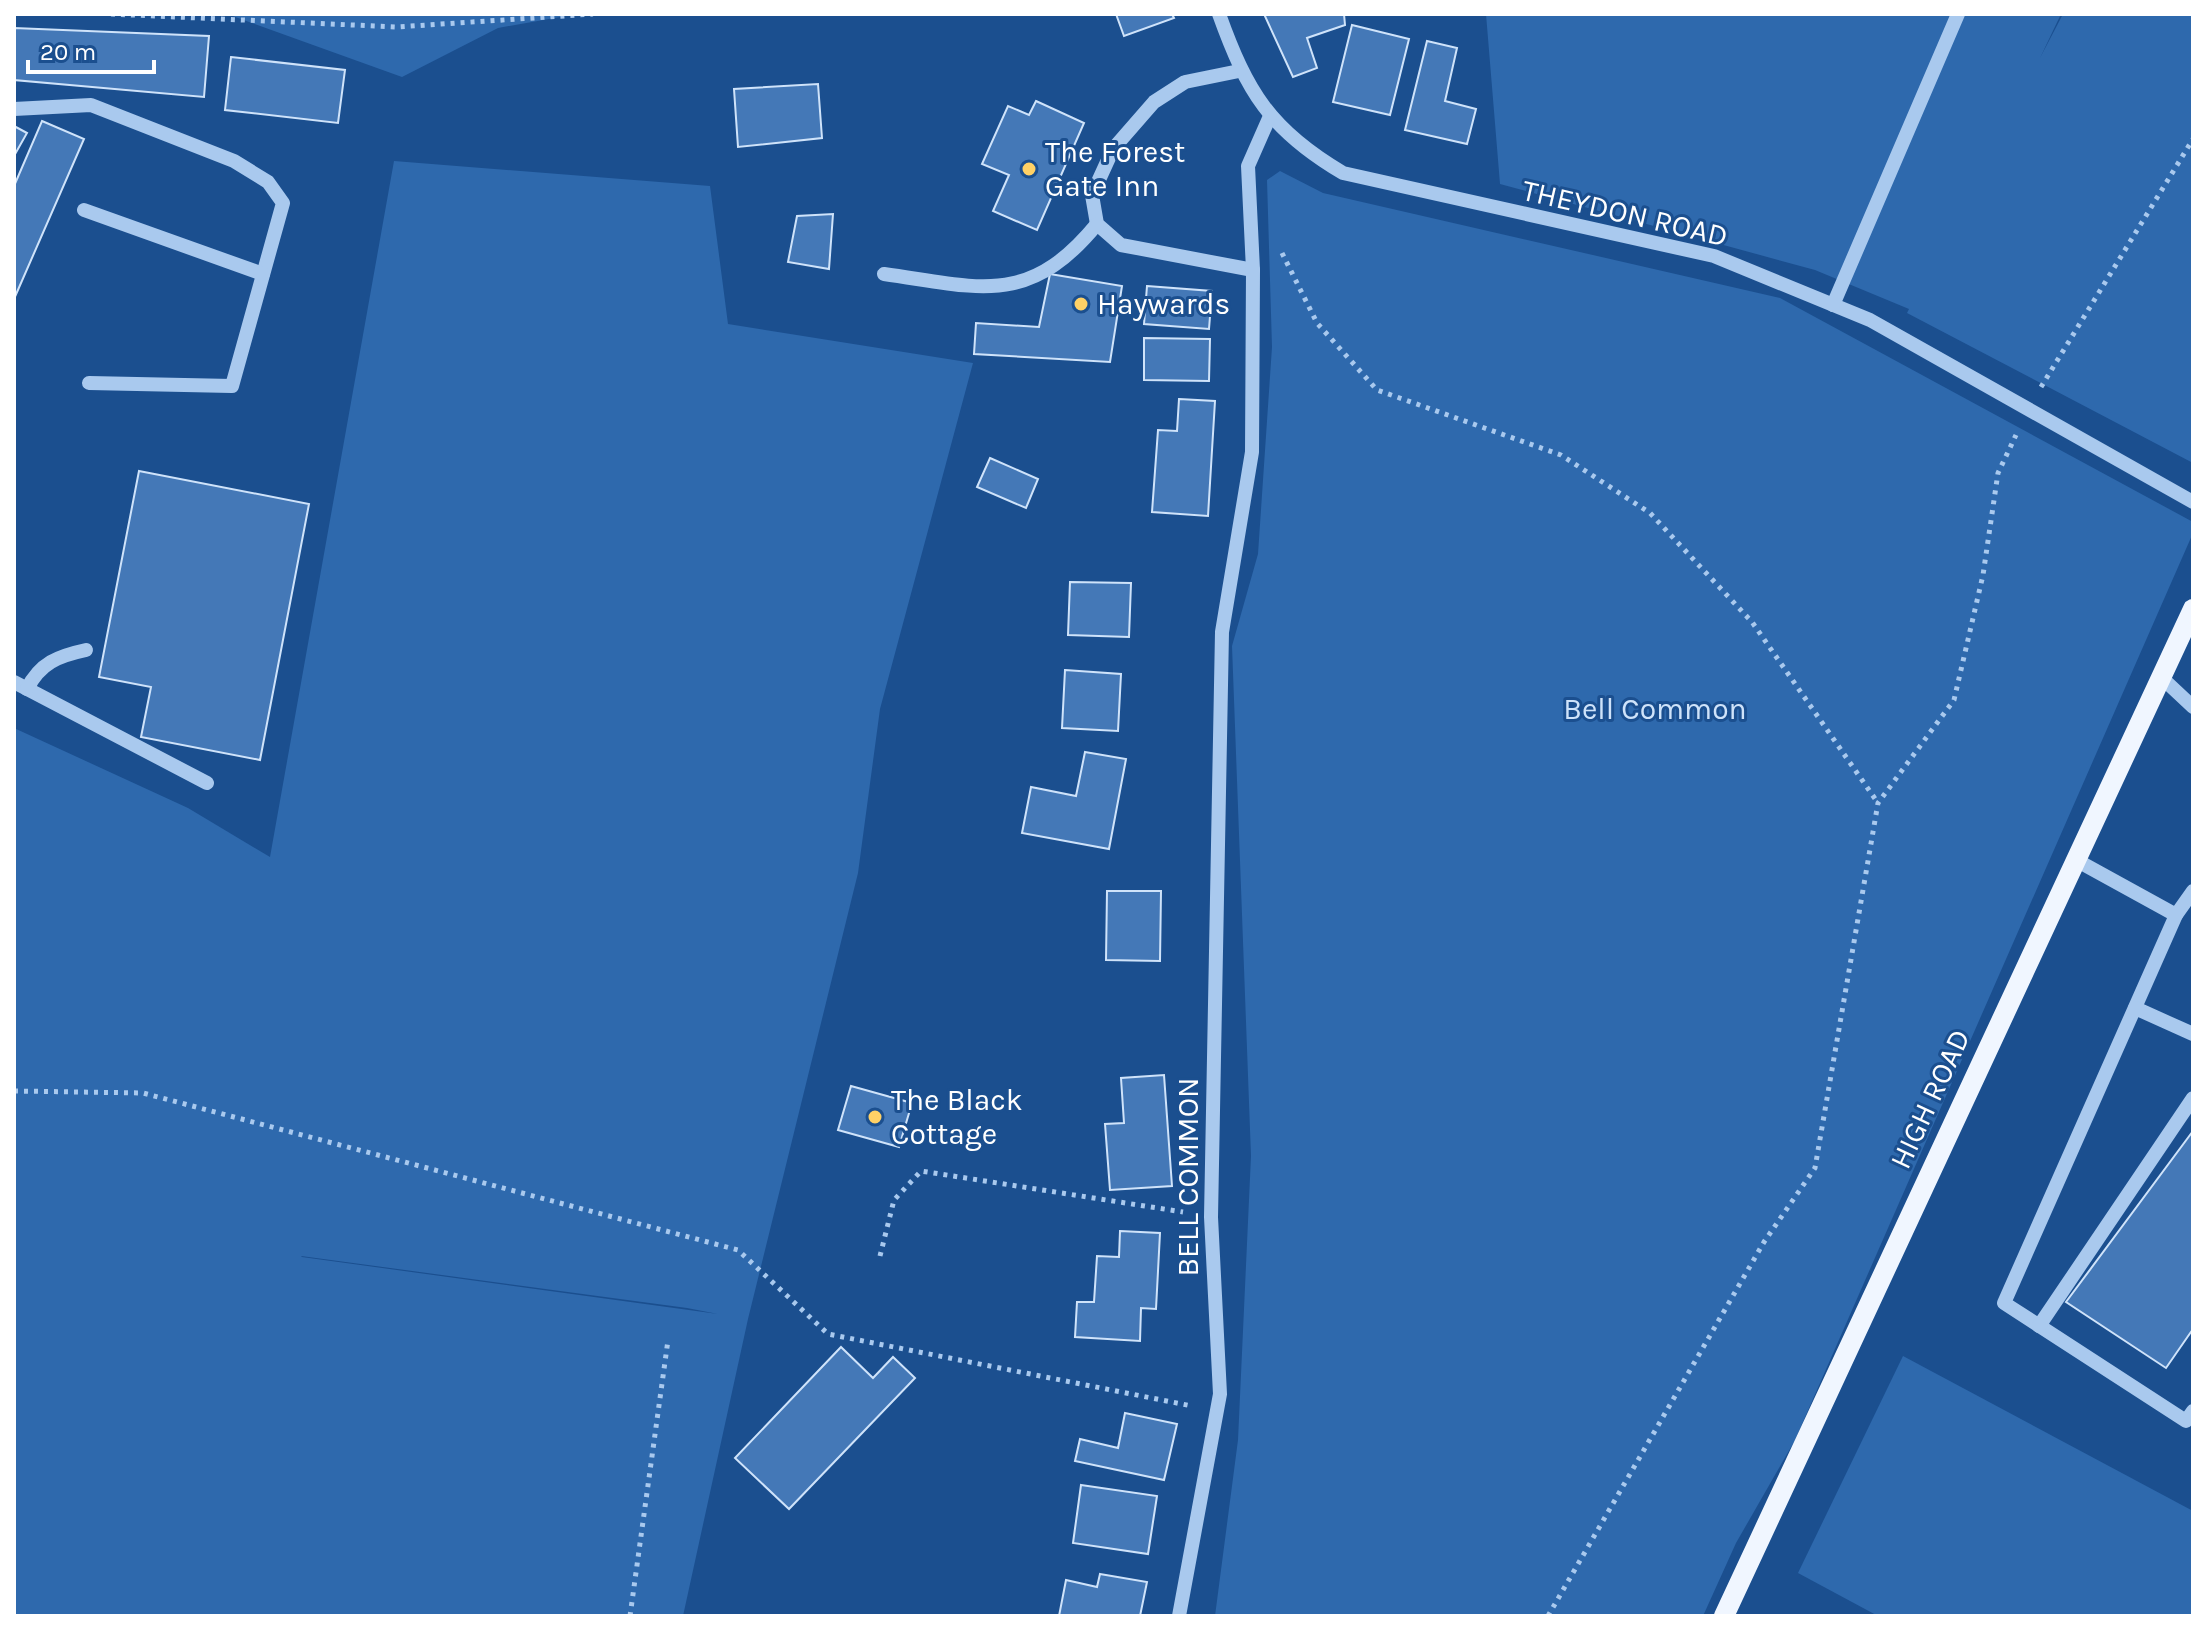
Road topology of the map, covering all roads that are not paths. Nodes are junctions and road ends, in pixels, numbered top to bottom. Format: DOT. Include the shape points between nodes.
graph roads {
  1 [pos="1219,14"];
  2 [pos="1958,14"];
  3 [pos="1239,71"];
  4 [pos="14,109"];
  5 [pos="1270,116"];
  6 [pos="84,210"];
  7 [pos="1097,224"];
  8 [pos="1253,270"];
  9 [pos="263,274"];
  10 [pos="884,274"];
  11 [pos="1833,305"];
  12 [pos="89,383"];
  13 [pos="2193,502"];
  14 [pos="2193,609"];
  15 [pos="86,650"];
  16 [pos="2161,677"];
  17 [pos="20,686"];
  18 [pos="2193,707"];
  19 [pos="207,783"];
  20 [pos="2076,860"];
  21 [pos="2193,891"];
  22 [pos="2176,915"];
  23 [pos="2135,1008"];
  24 [pos="2193,1034"];
  25 [pos="2193,1098"];
  26 [pos="2039,1326"];
  27 [pos="2193,1411"];
  28 [pos="1179,1616"];
  29 [pos="1724,1616"];
  1 -- 3 [label="street, THEYDON ROAD"];
  2 -- 11 [label="street"];
  3 -- 5 [label="street, THEYDON ROAD"];
  3 -- 7 [label="street" via="1185,82 1154,102 1113,149 1092,195"];
  4 -- 9 [label="street" via="91,105 234,161 268,182 283,203"];
  5 -- 8 [label="street, BELL COMMON" via="1248,166"];
  5 -- 11 [label="street, THEYDON ROAD" via="1291,139 1343,173 1714,256"];
  6 -- 9 [label="street"];
  7 -- 8 [label="street" via="1121,245"];
  7 -- 10 [label="street" via="1076,249 1016,286 991,288"];
  8 -- 28 [label="street, BELL COMMON" via="1252,452 1222,632 1211,1217 1220,1394"];
  9 -- 12 [label="street" via="232,386"];
  11 -- 13 [label="street, THEYDON ROAD" via="1870,320"];
  14 -- 16 [label="main road, HIGH ROAD"];
  15 -- 17 [label="street" via="57,656"];
  16 -- 18 [label="street"];
  16 -- 20 [label="main road, HIGH ROAD"];
  17 -- 19 [label="street"];
  20 -- 22 [label="street"];
  20 -- 29 [label="main road, HIGH ROAD"];
  21 -- 22 [label="street"];
  22 -- 23 [label="street"];
  23 -- 24 [label="street"];
  23 -- 26 [label="street" via="2004,1303"];
  25 -- 26 [label="street"];
  26 -- 27 [label="street" via="2186,1421"];
}
